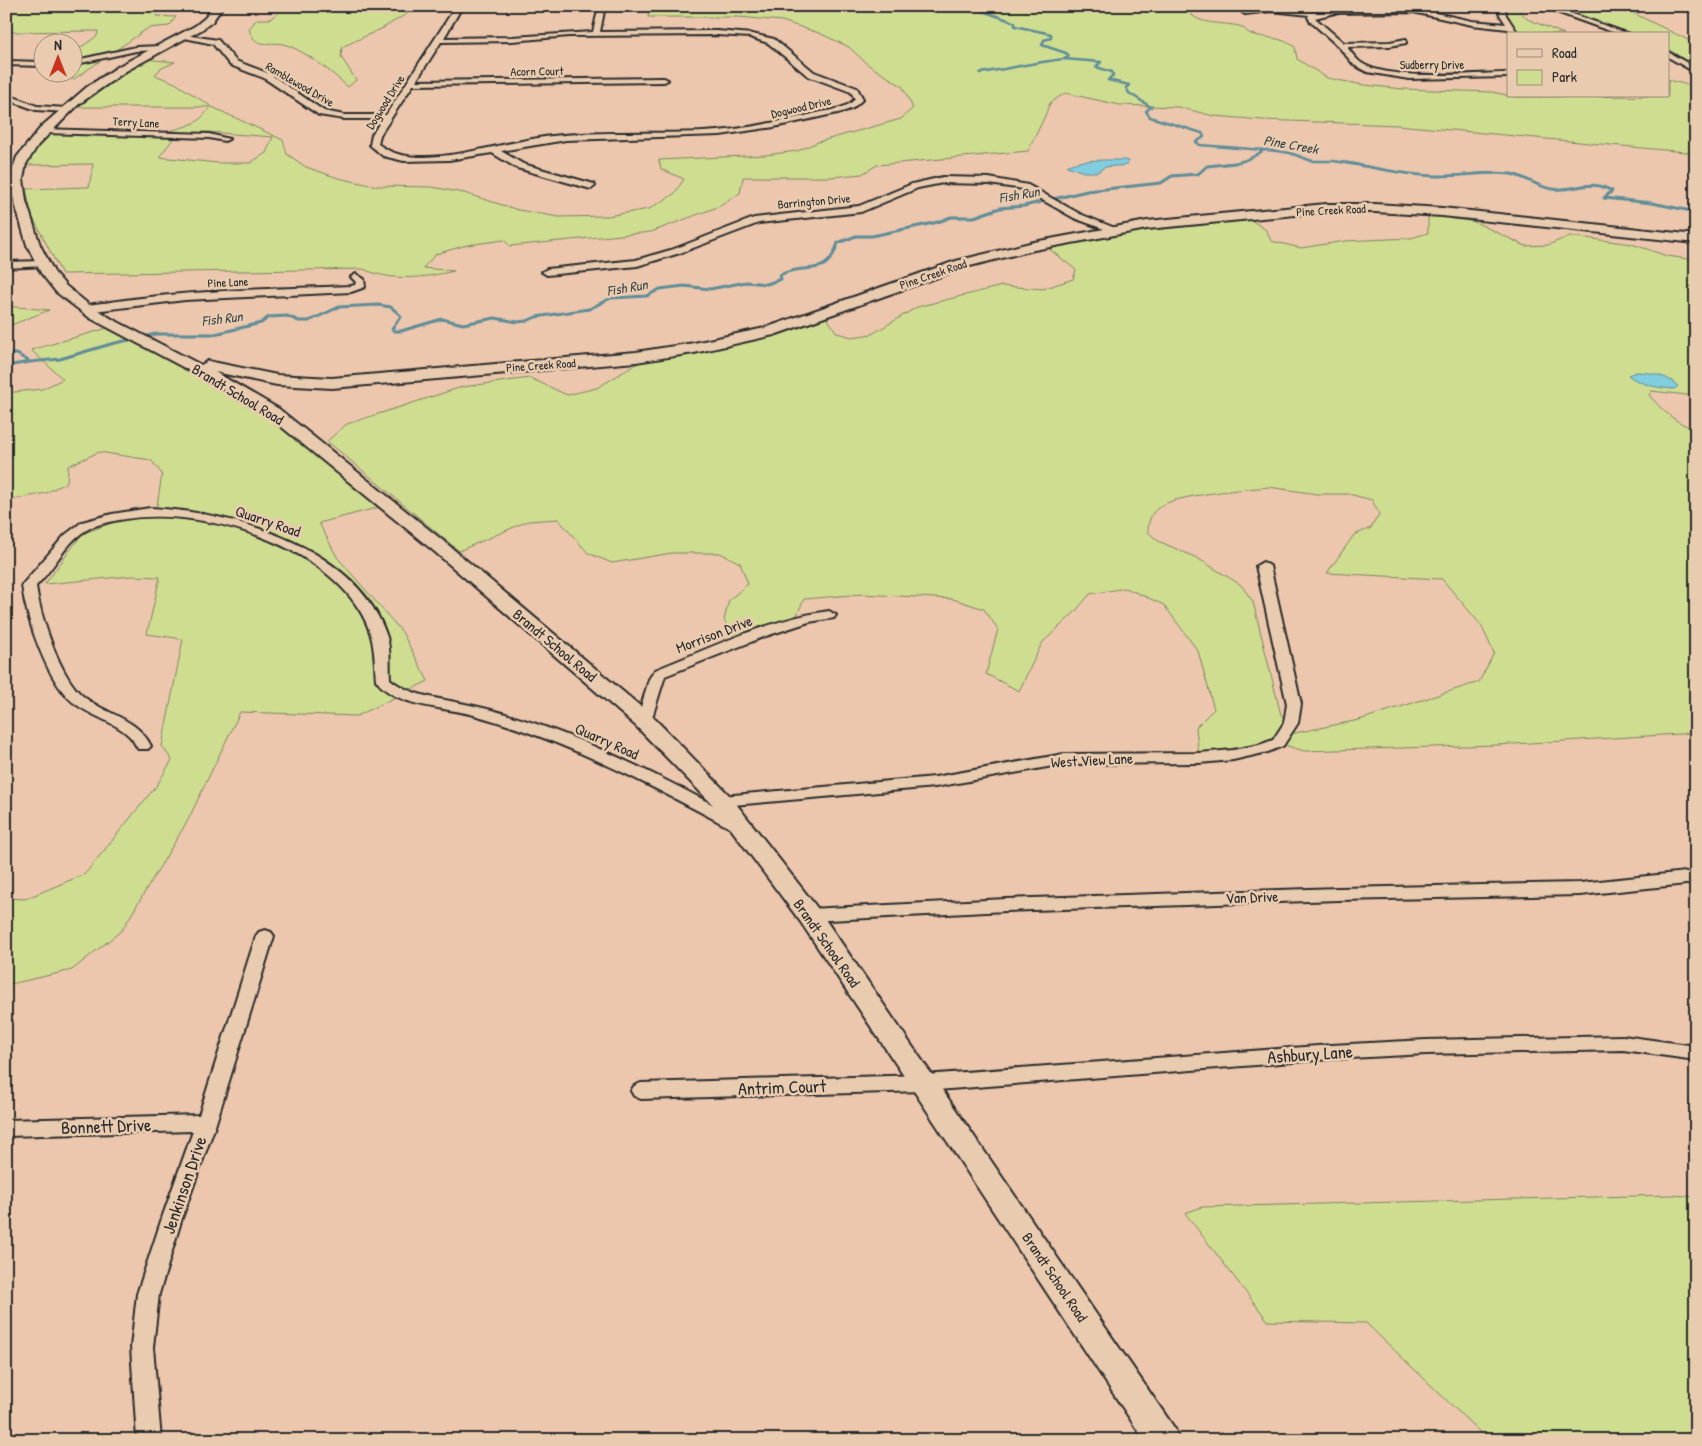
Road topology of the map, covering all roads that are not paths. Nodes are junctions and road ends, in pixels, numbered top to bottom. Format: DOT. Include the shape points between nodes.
graph roads {
  1 [pos="218,6"];
  2 [pos="602,6"];
  3 [pos="1503,6"];
  4 [pos="1543,6"];
  5 [pos="1683,6"];
  6 [pos="459,8"];
  7 [pos="1696,11"];
  8 [pos="1245,12"];
  9 [pos="1315,14"];
  10 [pos="1513,30"];
  11 [pos="1620,32"];
  12 [pos="596,34"];
  13 [pos="184,37"];
  14 [pos="439,40"];
  15 [pos="1404,41"];
  16 [pos="1342,45"];
  17 [pos="161,48"];
  18 [pos="1670,55"];
  19 [pos="82,61"];
  20 [pos="6,63"];
  21 [pos="32,64"];
  22 [pos="1696,70"];
  23 [pos="1507,75"];
  24 [pos="664,80"];
  25 [pos="410,83"];
  26 [pos="6,96"];
  27 [pos="66,110"];
  28 [pos="388,117"];
  29 [pos="44,131"];
  30 [pos="225,139"];
  31 [pos="493,150"];
  32 [pos="591,186"];
  33 [pos="1077,216"];
  34 [pos="1114,230"];
  35 [pos="1094,234"];
  36 [pos="1696,239"];
  37 [pos="6,264"];
  38 [pos="42,264"];
  39 [pos="547,272"];
  40 [pos="356,277"];
  41 [pos="86,309"];
  42 [pos="178,358"];
  43 [pos="1263,566"];
  44 [pos="829,615"];
  45 [pos="644,721"];
  46 [pos="143,746"];
  47 [pos="722,801"];
  48 [pos="741,827"];
  49 [pos="1696,877"];
  50 [pos="809,915"];
  51 [pos="265,936"];
  52 [pos="1696,1053"];
  53 [pos="924,1083"];
  54 [pos="641,1092"];
  55 [pos="206,1123"];
  56 [pos="6,1128"];
  57 [pos="149,1440"];
  58 [pos="1163,1440"];
  1 -- 13 [label="street, Brandt School Road" via="209,20"];
  2 -- 12 [label="street"];
  3 -- 10 [label="street" via="1503,15"];
  4 -- 11 [label="street"];
  5 -- 7 [label="street"];
  6 -- 14 [label="street"];
  8 -- 9 [label="street"];
  9 -- 10 [label="street" via="1336,10 1413,10"];
  9 -- 16 [label="street, Sudberry Drive" via="1312,20"];
  12 -- 14 [label="street, Dogwood Drive"];
  12 -- 31 [label="street, Dogwood Drive" via="717,33 758,37 775,44 810,74 854,90 859,99 839,110 737,131 575,137"];
  13 -- 17 [label="street, Brandt School Road"];
  13 -- 28 [label="street, Ramblewood Drive" via="215,42 233,63 270,78 328,115"];
  14 -- 25 [label="street, Dogwood Drive"];
  15 -- 16 [label="street"];
  16 -- 23 [label="street, Sudberry Drive" via="1362,67 1395,75"];
  17 -- 19 [label="street" via="136,49"];
  17 -- 27 [label="street, Brandt School Road" via="111,75"];
  18 -- 22 [label="street"];
  20 -- 21 [label="street"];
  24 -- 25 [label="street, Acorn Court"];
  25 -- 28 [label="street, Dogwood Drive"];
  26 -- 27 [label="street" via="36,108"];
  27 -- 29 [label="street, Brandt School Road"];
  28 -- 31 [label="street, Dogwood Drive" via="376,135 374,145 383,153 435,159"];
  29 -- 30 [label="street, Terry Lane"];
  29 -- 38 [label="street, Brandt School Road" via="23,158 18,175 18,194 25,221"];
  31 -- 32 [label="street" via="520,166"];
  33 -- 34 [label="street, Barrington Drive"];
  33 -- 35 [label="street, Barrington Drive"];
  33 -- 39 [label="street, Barrington Drive" via="1025,187 994,181 943,180 915,186 861,209 757,220 637,263"];
  34 -- 35 [label="street, Pine Creek Road"];
  34 -- 36 [label="street, Pine Creek Road" via="1326,208 1360,208 1442,212"];
  35 -- 42 [label="street, Pine Creek Road" via="961,264 768,332 636,357 332,384 277,380"];
  37 -- 38 [label="street"];
  38 -- 41 [label="street, Brandt School Road" via="61,289"];
  40 -- 41 [label="street, Pine Lane" via="361,281 360,287 351,289 132,301"];
  41 -- 42 [label="street, Brandt School Road"];
  42 -- 45 [label="street, Brandt School Road" via="273,412 434,542"];
  43 -- 47 [label="street, West View Lane" via="1294,704 1291,723 1278,743 1233,755 1064,759 935,782"];
  44 -- 45 [label="street, Morrison Drive" via="807,618 778,628 660,674"];
  45 -- 47 [label="street, Brandt School Road"];
  46 -- 48 [label="street, Quarry Road" via="130,730 74,696 59,676 31,606 29,585 57,550 87,525 130,514 164,512 231,525 278,539 318,562 367,610 381,642 383,680 396,690 414,698 500,717 585,747"];
  47 -- 48 [label="street, Brandt School Road"];
  48 -- 50 [label="street, Brandt School Road"];
  49 -- 50 [label="street, Van Drive" via="1580,889 1153,900"];
  50 -- 53 [label="street, Brandt School Road"];
  51 -- 55 [label="street, Jenkinson Drive"];
  52 -- 53 [label="street, Ashbury Lane" via="1623,1043 1426,1047"];
  53 -- 54 [label="street, Antrim Court"];
  53 -- 58 [label="street, Brandt School Road"];
  55 -- 56 [label="street, Bonnett Drive"];
  55 -- 57 [label="street, Jenkinson Drive" via="147,1301 142,1347"];
}
